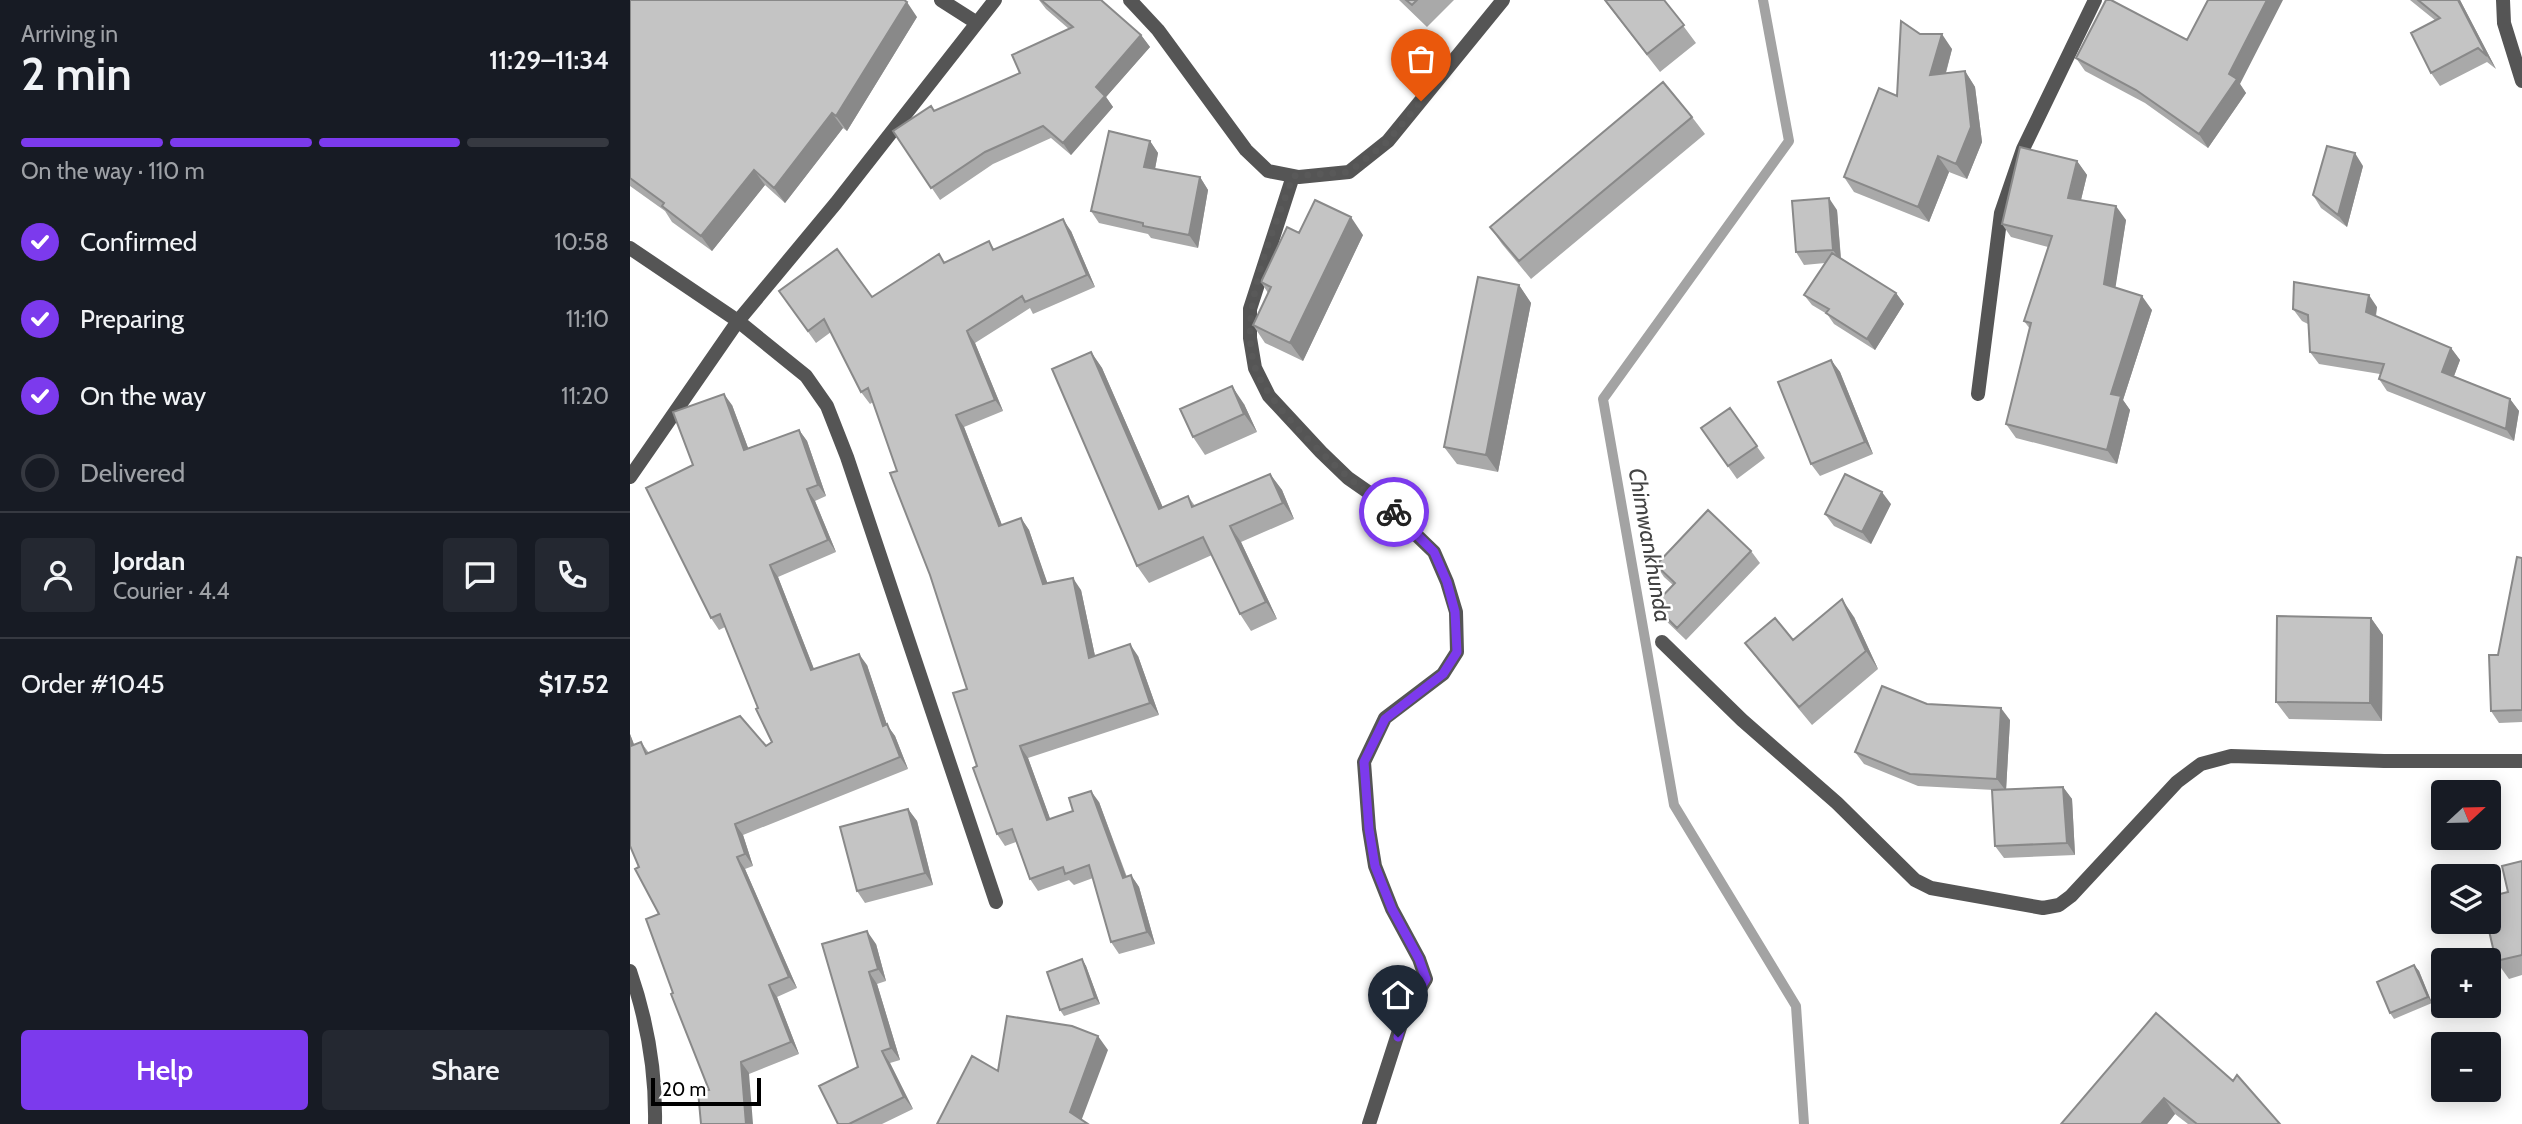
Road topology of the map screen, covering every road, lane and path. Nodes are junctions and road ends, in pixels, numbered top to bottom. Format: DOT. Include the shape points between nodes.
graph roads {
  1 [pos="941,0"];
  2 [pos="995,0"];
  3 [pos="1130,0"];
  4 [pos="1503,0"];
  5 [pos="2095,0"];
  6 [pos="2503,0"];
  7 [pos="977,23"];
  8 [pos="2522,80"];
  9 [pos="1293,176"];
  10 [pos="630,248"];
  11 [pos="738,321"];
  12 [pos="1978,394"];
  13 [pos="630,477"];
  14 [pos="1662,642"];
  15 [pos="2522,761"];
  16 [pos="996,902"];
  17 [pos="630,971"];
  18 [pos="655,1124"];
  19 [pos="1369,1124"];
  1 -- 7 [label="street"];
  2 -- 7 [label="street"];
  3 -- 9 [label="street" via="1246,150 1268,171"];
  4 -- 9 [label="street" via="1388,141 1349,172"];
  5 -- 12 [label="street" via="2023,149 2001,213"];
  6 -- 8 [label="street" via="2504,23"];
  7 -- 11 [label="street"];
  9 -- 19 [label="street" via="1250,309 1255,368 1269,396 1321,452 1381,500 1434,552 1455,612 1457,652 1443,674 1385,719 1364,762 1375,866 1426,979 1404,1015"];
  10 -- 11 [label="street"];
  11 -- 13 [label="street"];
  11 -- 16 [label="street" via="806,376 827,406"];
  14 -- 15 [label="street" via="1915,880 1931,888 2043,908 2059,905 2071,896 2177,782 2201,764 2231,756"];
  17 -- 18 [label="street" via="643,1006 652,1058"];
}
